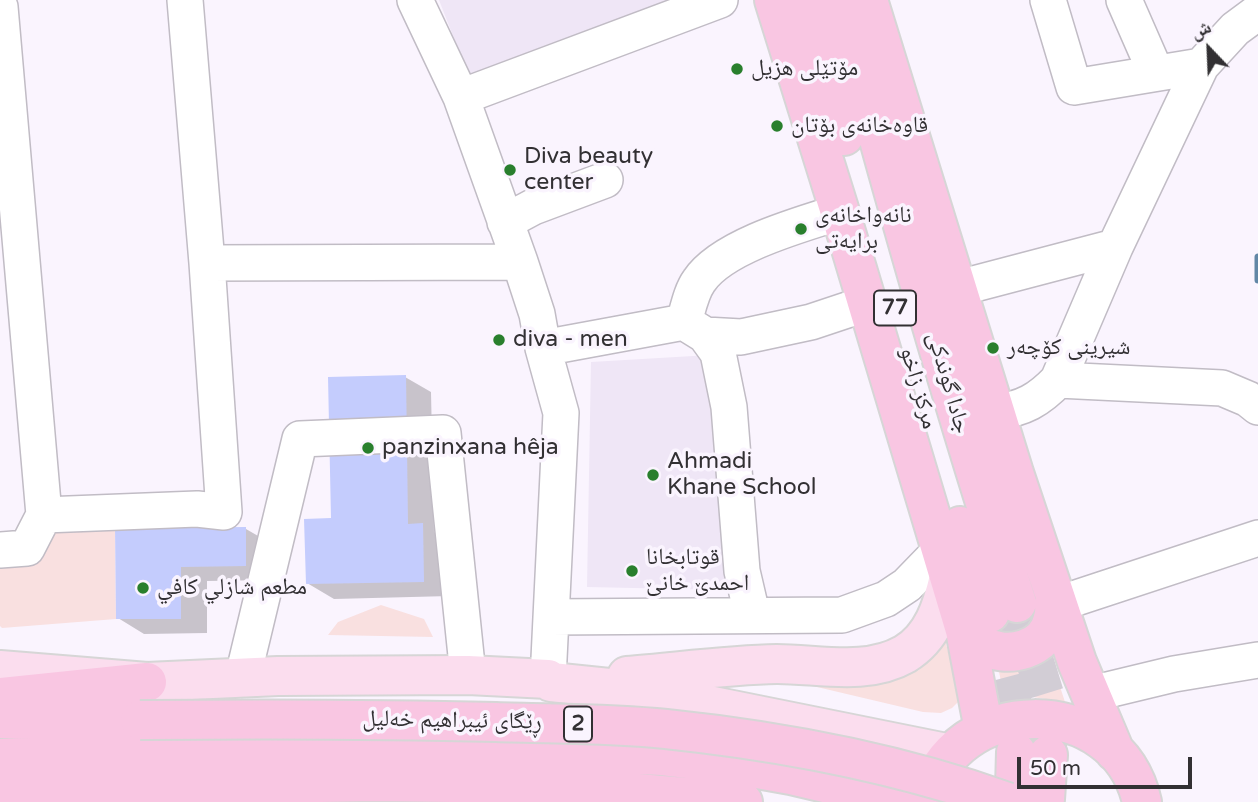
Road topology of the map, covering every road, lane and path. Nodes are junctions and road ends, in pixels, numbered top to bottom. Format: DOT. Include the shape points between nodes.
graph roads {
  1 [pos="185,0"];
  2 [pos="415,0"];
  3 [pos="720,0"];
  4 [pos="774,0"];
  5 [pos="807,0"];
  6 [pos="841,0"];
  7 [pos="868,0"];
  8 [pos="1048,0"];
  9 [pos="1124,0"];
  10 [pos="0,7"];
  11 [pos="1258,12"];
  12 [pos="1201,66"];
  13 [pos="1156,73"];
  14 [pos="461,97"];
  15 [pos="604,180"];
  16 [pos="840,212"];
  17 [pos="505,222"];
  18 [pos="1115,247"];
  19 [pos="207,262"];
  20 [pos="520,262"];
  21 [pos="955,289"];
  22 [pos="867,303"];
  23 [pos="14,323"];
  24 [pos="694,329"];
  25 [pos="543,348"];
  26 [pos="1058,380"];
  27 [pos="1258,407"];
  28 [pos="996,412"];
  29 [pos="44,515"];
  30 [pos="1258,538"];
  31 [pos="0,550"];
  32 [pos="945,564"];
  33 [pos="1056,600"];
  34 [pos="752,614"];
  35 [pos="990,615"];
  36 [pos="551,617"];
  37 [pos="1258,660"];
  38 [pos="0,670"];
  39 [pos="468,675"];
  40 [pos="243,676"];
  41 [pos="550,681"];
  42 [pos="147,682"];
  43 [pos="1091,694"];
  44 [pos="0,697"];
  45 [pos="0,719"];
  46 [pos="984,730"];
  47 [pos="138,735"];
  48 [pos="1115,752"];
  49 [pos="951,754"];
  50 [pos="0,758"];
  51 [pos="1026,779"];
  52 [pos="0,789"];
  53 [pos="310,793"];
  54 [pos="677,799"];
  55 [pos="743,802"];
  56 [pos="905,802"];
  57 [pos="926,802"];
  58 [pos="1142,802"];
  1 -- 19 [label="street"];
  2 -- 14 [label="street"];
  3 -- 14 [label="street"];
  4 -- 16 [label="highway"];
  5 -- 35 [label="highway, مركز زاخو / 77" via="942,471"];
  6 -- 35 [label="highway, جادا گوندکی / 77" via="960,428"];
  7 -- 21 [label="highway"];
  8 -- 13 [label="street" via="1074,87"];
  9 -- 13 [label="street"];
  10 -- 23 [label="street"];
  11 -- 12 [label="street"];
  12 -- 13 [label="street"];
  12 -- 18 [label="street"];
  14 -- 17 [label="street"];
  15 -- 17 [label="street"];
  16 -- 22 [label="highway"];
  16 -- 24 [label="street" via="720,259 699,281"];
  17 -- 20 [label="street"];
  18 -- 21 [label="street"];
  18 -- 26 [label="street"];
  19 -- 20 [label="street"];
  19 -- 29 [label="street" via="224,512"];
  20 -- 25 [label="street"];
  21 -- 28 [label="highway"];
  22 -- 24 [label="street" via="811,322 741,337"];
  22 -- 32 [label="highway"];
  23 -- 29 [label="street"];
  24 -- 25 [label="street"];
  24 -- 34 [label="street" via="718,353 729,407 742,571"];
  25 -- 36 [label="street" via="561,413"];
  26 -- 27 [label="street" via="1222,388"];
  26 -- 28 [label="street" via="1028,405"];
  28 -- 33 [label="highway"];
  29 -- 31 [label="street" via="27,548"];
  30 -- 33 [label="street"];
  32 -- 34 [label="street" via="886,599 842,615"];
  32 -- 35 [label="highway"];
  32 -- 41 [label="main road" via="942,606 920,643 886,662 862,667 776,664"];
  33 -- 35 [label="highway" via="1053,620 1037,643 1010,653 981,645"];
  33 -- 43 [label="highway"];
  34 -- 36 [label="street"];
  35 -- 46 [label="highway"];
  36 -- 41 [label="street"];
  37 -- 43 [label="street"];
  38 -- 42 [label="main road"];
  39 -- 40 [label="main road, 2"];
  39 -- 40 [label="street" via="443,433 300,439"];
  39 -- 41 [label="main road, 2"];
  40 -- 42 [label="main road, 2"];
  41 -- 49 [label="main road, 2" via="638,691"];
  42 -- 44 [label="highway, 2"];
  43 -- 48 [label="highway"];
  45 -- 47 [label="highway, 2"];
  46 -- 48 [label="highway" via="1011,720 1058,721 1093,734"];
  46 -- 49 [label="highway"];
  47 -- 50 [label="highway, 2"];
  47 -- 51 [label="highway, ڕێگای ئیبراهیم خەلیل / 2, bridge" via="435,720 571,723 665,729 814,751 913,774"];
  47 -- 56 [label="highway, ڕێگای ئیبراهیم خەلیل / 2" via="240,747 662,756 791,775"];
  48 -- 58 [label="highway" via="1130,771"];
  49 -- 57 [label="highway" via="934,779"];
  52 -- 53 [label="highway"];
  53 -- 54 [label="highway" via="532,784"];
  54 -- 55 [label="highway"];
}
